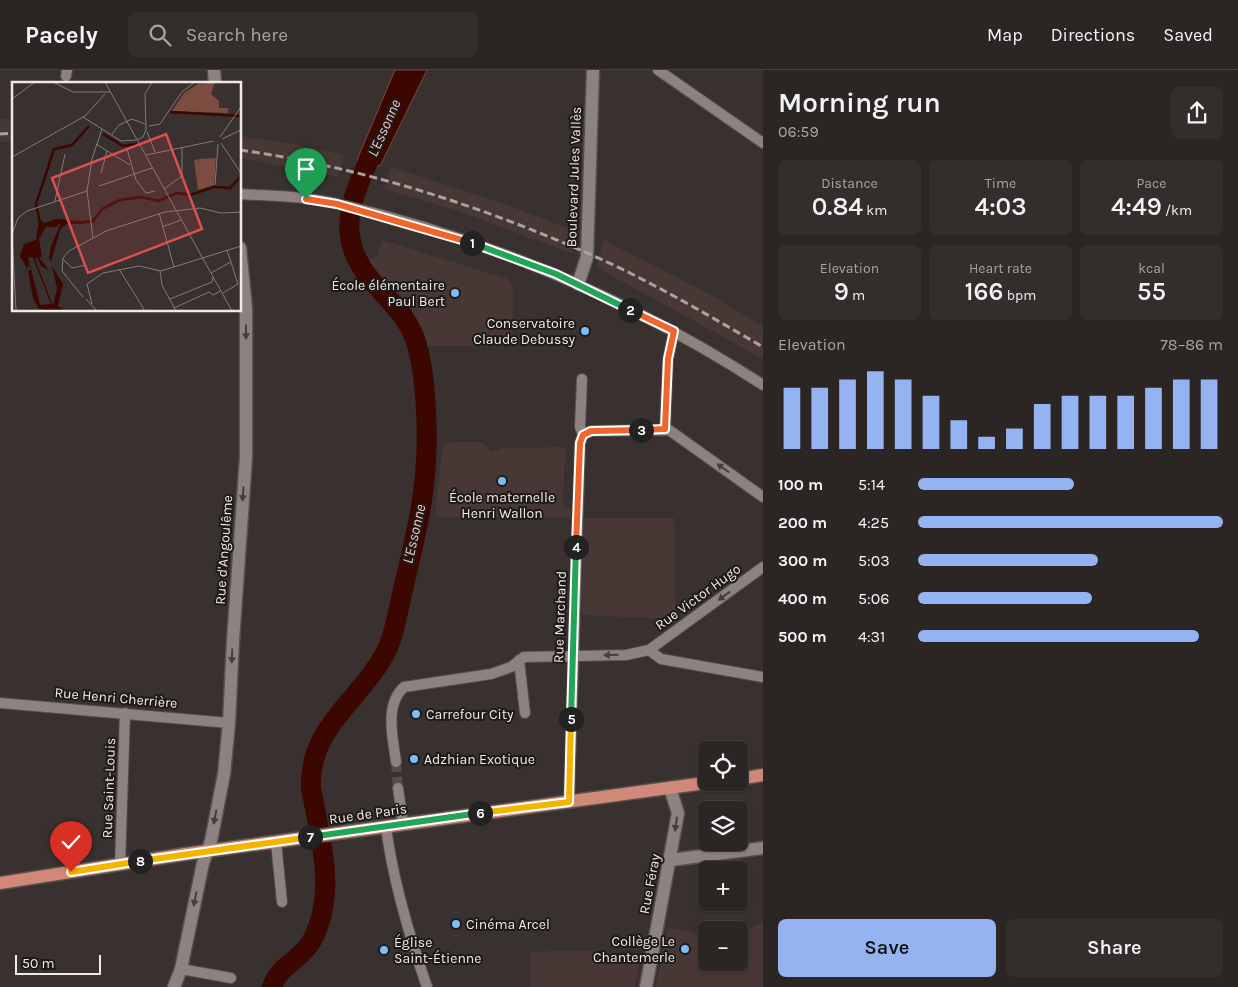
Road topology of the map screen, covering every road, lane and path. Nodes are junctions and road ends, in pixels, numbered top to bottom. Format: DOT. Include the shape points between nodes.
graph roads {
  1 [pos="593,70"];
  2 [pos="658,70"];
  3 [pos="763,143"];
  4 [pos="241,194"];
  5 [pos="241,257"];
  6 [pos="578,284"];
  7 [pos="674,331"];
  8 [pos="582,379"];
  9 [pos="763,385"];
  10 [pos="665,429"];
  11 [pos="583,435"];
  12 [pos="763,496"];
  13 [pos="763,567"];
  14 [pos="649,650"];
  15 [pos="572,656"];
  16 [pos="519,660"];
  17 [pos="763,677"];
  18 [pos="0,703"];
  19 [pos="126,713"];
  20 [pos="525,714"];
  21 [pos="229,723"];
  22 [pos="396,762"];
  23 [pos="761,776"];
  24 [pos="748,777"];
  25 [pos="698,784"];
  26 [pos="398,788"];
  27 [pos="670,788"];
  28 [pos="569,802"];
  29 [pos="403,824"];
  30 [pos="386,827"];
  31 [pos="276,842"];
  32 [pos="763,848"];
  33 [pos="206,852"];
  34 [pos="671,860"];
  35 [pos="120,865"];
  36 [pos="0,883"];
  37 [pos="282,902"];
  38 [pos="181,969"];
  39 [pos="231,978"];
  40 [pos="174,987"];
  41 [pos="427,987"];
  42 [pos="646,987"];
  1 -- 6 [label="street, Boulevard Jules Vallès" via="586,257"];
  2 -- 3 [label="street"];
  4 -- 6 [label="street" via="279,196 364,211 500,252"];
  5 -- 21 [label="street, Rue d'Angoulême, one-way" via="246,302 246,457"];
  6 -- 7 [label="street"];
  7 -- 9 [label="street"];
  7 -- 10 [label="street" via="668,359"];
  8 -- 11 [label="street, Rue Marchand" via="580,427"];
  10 -- 11 [label="street" via="591,431"];
  12 -- 10 [label="street, one-way"];
  11 -- 15 [label="street, Rue Marchand" via="580,443"];
  13 -- 14 [label="street, Rue Victor Hugo, one-way"];
  14 -- 15 [label="street, one-way"];
  14 -- 17 [label="street" via="661,659"];
  15 -- 16 [label="street" via="524,656"];
  15 -- 28 [label="street, Rue Marchand"];
  16 -- 20 [label="street"];
  16 -- 22 [label="street" via="511,667 490,674 404,687 398,692 392,711"];
  18 -- 19 [label="street, Rue Henri Cherrière"];
  19 -- 21 [label="street, Rue Henri Cherrière"];
  19 -- 35 [label="street, Rue Saint-Louis"];
  21 -- 33 [label="street, Rue d'Angoulême, one-way" via="224,774"];
  23 -- 24 [label="main road"];
  25 -- 27 [label="main road, Rue de Paris"];
  26 -- 29 [label="street"];
  27 -- 28 [label="main road, Rue de Paris"];
  27 -- 34 [label="street, Rue Féray, one-way" via="678,813"];
  28 -- 29 [label="main road, Rue de Paris"];
  29 -- 30 [label="main road, Rue de Paris"];
  30 -- 31 [label="main road, Rue de Paris"];
  30 -- 41 [label="street" via="398,894"];
  31 -- 33 [label="main road, Rue de Paris"];
  31 -- 37 [label="street"];
  32 -- 34 [label="street"];
  33 -- 35 [label="main road, Rue de Paris"];
  33 -- 38 [label="street, Rue d'Angoulême, one-way"];
  34 -- 42 [label="street, Rue Féray"];
  35 -- 36 [label="main road, Rue de Paris"];
  38 -- 39 [label="street"];
  38 -- 40 [label="street, Rue d'Angoulême"];
}
